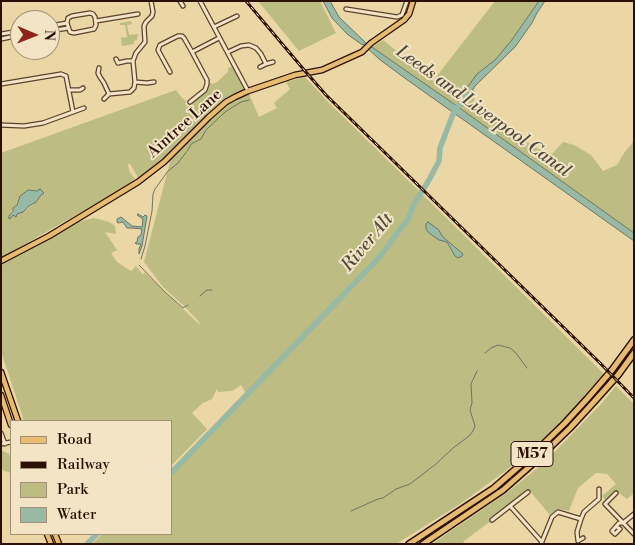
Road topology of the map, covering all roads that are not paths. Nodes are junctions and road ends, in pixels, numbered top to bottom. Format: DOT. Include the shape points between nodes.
graph roads {
  1 [pos="151,1"];
  2 [pos="180,1"];
  3 [pos="200,1"];
  4 [pos="407,1"];
  5 [pos="413,1"];
  6 [pos="183,6"];
  7 [pos="346,9"];
  8 [pos="138,14"];
  9 [pos="237,16"];
  10 [pos="96,21"];
  11 [pos="67,23"];
  12 [pos="60,24"];
  13 [pos="214,27"];
  14 [pos="68,28"];
  15 [pos="60,29"];
  16 [pos="1,34"];
  17 [pos="10,34"];
  18 [pos="7,35"];
  19 [pos="10,35"];
  20 [pos="1,38"];
  21 [pos="220,38"];
  22 [pos="192,52"];
  23 [pos="228,52"];
  24 [pos="116,59"];
  25 [pos="133,61"];
  26 [pos="273,62"];
  27 [pos="266,64"];
  28 [pos="260,67"];
  29 [pos="100,68"];
  30 [pos="170,72"];
  31 [pos="135,82"];
  32 [pos="154,82"];
  33 [pos="1,84"];
  34 [pos="83,88"];
  35 [pos="69,90"];
  36 [pos="248,91"];
  37 [pos="109,94"];
  38 [pos="104,99"];
  39 [pos="190,102"];
  40 [pos="84,108"];
  41 [pos="73,112"];
  42 [pos="1,125"];
  43 [pos="1,261"];
  44 [pos="634,340"];
  45 [pos="634,353"];
  46 [pos="1,372"];
  47 [pos="1,395"];
  48 [pos="18,420"];
  49 [pos="10,422"];
  50 [pos="1,433"];
  51 [pos="3,444"];
  52 [pos="599,489"];
  53 [pos="528,492"];
  54 [pos="616,493"];
  55 [pos="605,504"];
  56 [pos="510,506"];
  57 [pos="600,507"];
  58 [pos="634,514"];
  59 [pos="581,519"];
  60 [pos="492,520"];
  61 [pos="623,523"];
  62 [pos="617,527"];
  63 [pos="634,534"];
  64 [pos="583,538"];
  65 [pos="576,542"];
  66 [pos="542,543"];
  67 [pos="409,544"];
  68 [pos="423,544"];
  1 -- 25 [label="street" via="153,12 144,26 145,42"];
  2 -- 6 [label="street"];
  3 -- 13 [label="street"];
  4 -- 7 [label="street" via="402,15 397,17"];
  5 -- 36 [label="main road, Aintree Lane" via="407,17 356,55 322,70 295,75"];
  8 -- 10 [label="street"];
  9 -- 13 [label="street"];
  10 -- 11 [label="street" via="90,13 70,16"];
  10 -- 14 [label="street" via="93,30 71,33"];
  11 -- 12 [label="street"];
  11 -- 14 [label="street"];
  13 -- 21 [label="street"];
  14 -- 15 [label="street"];
  16 -- 18 [label="street"];
  17 -- 18 [label="street"];
  18 -- 19 [label="street"];
  18 -- 20 [label="street"];
  21 -- 22 [label="street"];
  21 -- 23 [label="street"];
  22 -- 30 [label="street" via="182,36 160,45 158,50"];
  22 -- 39 [label="street" via="208,84"];
  23 -- 27 [label="street" via="249,44 256,48"];
  23 -- 36 [label="street"];
  24 -- 25 [label="street" via="118,63"];
  25 -- 31 [label="street"];
  26 -- 27 [label="street"];
  27 -- 28 [label="street"];
  29 -- 37 [label="street" via="100,78"];
  31 -- 32 [label="street"];
  31 -- 37 [label="street" via="130,92"];
  33 -- 35 [label="street" via="62,74 66,76"];
  34 -- 35 [label="street"];
  35 -- 41 [label="street"];
  36 -- 43 [label="main road, Aintree Lane" via="226,102 164,162 138,182"];
  37 -- 38 [label="street"];
  40 -- 41 [label="street"];
  41 -- 42 [label="street" via="43,123"];
  44 -- 67 [label="highway, M57" via="587,399 532,455 494,488"];
  45 -- 68 [label="highway, M57" via="576,422 532,465 503,490"];
  46 -- 48 [label="main road"];
  47 -- 49 [label="main road"];
  50 -- 51 [label="street"];
  52 -- 59 [label="street" via="599,500 584,512"];
  53 -- 56 [label="street"];
  54 -- 55 [label="street"];
  55 -- 57 [label="street"];
  55 -- 61 [label="street"];
  56 -- 60 [label="street"];
  56 -- 66 [label="street"];
  58 -- 61 [label="street"];
  59 -- 65 [label="street"];
  59 -- 66 [label="street" via="558,512 552,517"];
  61 -- 62 [label="street"];
  61 -- 63 [label="street"];
  64 -- 65 [label="street"];
}
